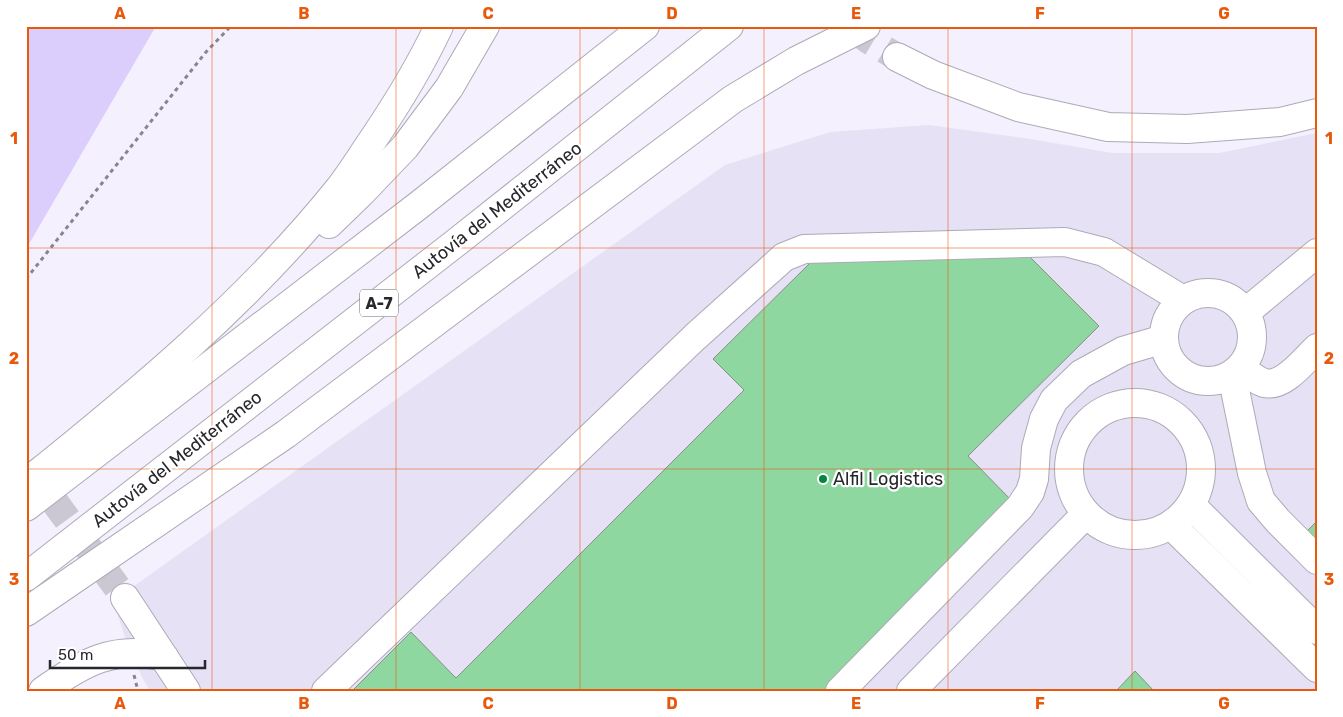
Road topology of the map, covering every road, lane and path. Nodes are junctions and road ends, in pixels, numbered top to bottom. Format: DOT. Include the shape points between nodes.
graph roads {
  1 [pos="231,26"];
  2 [pos="439,26"];
  3 [pos="485,26"];
  4 [pos="645,26"];
  5 [pos="729,26"];
  6 [pos="866,26"];
  7 [pos="897,56"];
  8 [pos="1317,113"];
  9 [pos="1314,256"];
  10 [pos="26,279"];
  11 [pos="1183,300"];
  12 [pos="1246,312"];
  13 [pos="1164,339"];
  14 [pos="196,340"];
  15 [pos="1317,348"];
  16 [pos="1236,372"];
  17 [pos="26,483"];
  18 [pos="1191,505"];
  19 [pos="26,507"];
  20 [pos="1086,514"];
  21 [pos="1171,525"];
  22 [pos="1317,560"];
  23 [pos="26,577"];
  24 [pos="125,598"];
  25 [pos="26,612"];
  26 [pos="1317,630"];
  27 [pos="164,657"];
  28 [pos="1317,668"];
  29 [pos="43,691"];
  30 [pos="186,691"];
  31 [pos="326,691"];
  32 [pos="840,691"];
  33 [pos="911,691"];
  1 -- 10 [label="path" via="206,52"];
  2 -- 14 [label="main road" via="399,102 339,189 262,277"];
  3 -- 14 [label="main road" via="448,88 405,147 264,284"];
  4 -- 19 [label="main road" via="411,211"];
  5 -- 23 [label="main road, Autovía del Mediterráneo / A-7"];
  6 -- 25 [label="main road" via="733,99 286,434"];
  7 -- 8 [label="main road" via="933,75 1018,107 1108,127 1187,129 1280,122"];
  9 -- 12 [label="main road"];
  11 -- 12 [label="main road" via="1205,292 1217,293 1238,303"];
  11 -- 13 [label="main road" via="1168,318"];
  11 -- 31 [label="main road" via="1104,252 1065,242 804,249 784,257 695,337"];
  12 -- 16 [label="main road" via="1253,334 1252,346 1248,358"];
  13 -- 16 [label="main road" via="1170,360 1186,376 1208,382"];
  13 -- 32 [label="main road" via="1123,351 1081,374 1054,400 1044,419 1036,448 1030,492 1020,507"];
  14 -- 17 [label="main road"];
  15 -- 16 [label="main road" via="1284,380 1274,383 1265,383"];
  16 -- 22 [label="main road" via="1252,473 1261,501"];
  18 -- 20 [label="main road" via="1201,470 1191,435 1165,410 1147,404 1129,404 1095,416 1073,445 1070,481"];
  18 -- 21 [label="main road"];
  18 -- 26 [label="main road"];
  20 -- 21 [label="main road" via="1100,526 1117,533 1136,535"];
  20 -- 33 [label="main road"];
  21 -- 28 [label="main road"];
  24 -- 27 [label="main road"];
  27 -- 29 [label="main road" via="140,652 109,656 62,677"];
  27 -- 30 [label="main road"];
}
